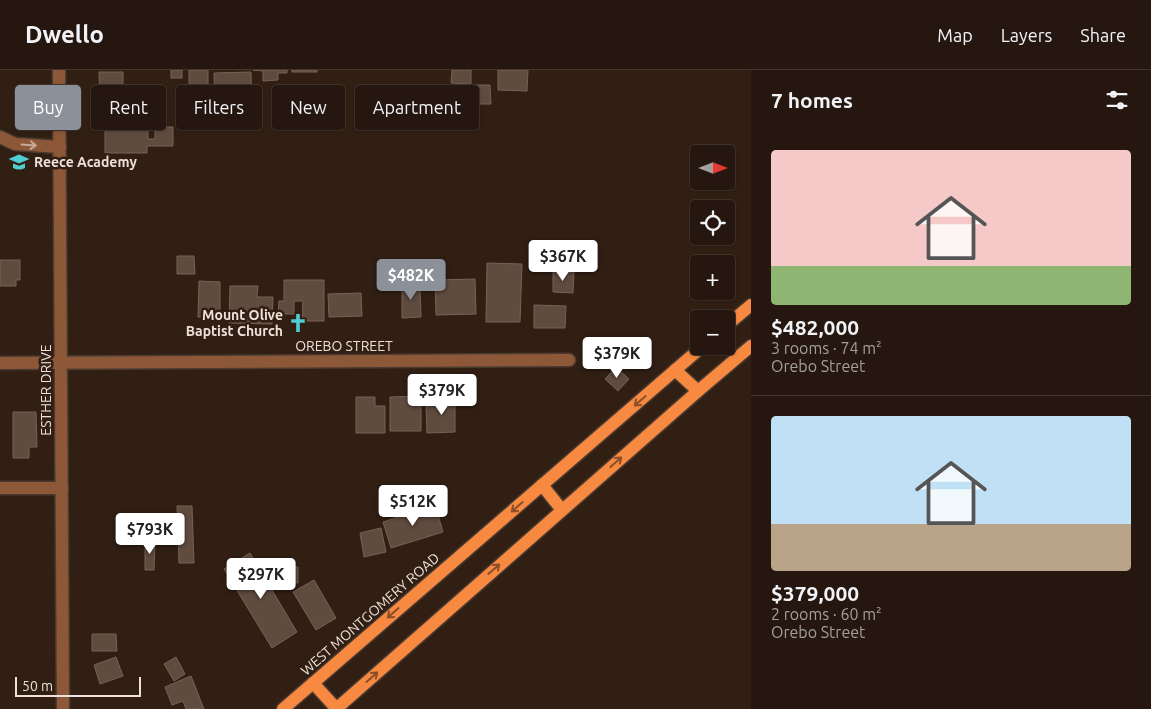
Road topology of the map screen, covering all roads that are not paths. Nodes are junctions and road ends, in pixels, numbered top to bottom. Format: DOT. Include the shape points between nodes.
graph roads {
  1 [pos="59,70"];
  2 [pos="0,137"];
  3 [pos="60,147"];
  4 [pos="751,305"];
  5 [pos="735,318"];
  6 [pos="751,346"];
  7 [pos="692,355"];
  8 [pos="569,360"];
  9 [pos="0,363"];
  10 [pos="61,363"];
  11 [pos="675,370"];
  12 [pos="698,391"];
  13 [pos="542,485"];
  14 [pos="0,488"];
  15 [pos="62,488"];
  16 [pos="562,510"];
  17 [pos="313,683"];
  18 [pos="63,709"];
  19 [pos="283,709"];
  20 [pos="336,709"];
  1 -- 3 [label="street, ESTHER DRIVE"];
  2 -- 3 [label="street, one-way" via="15,144"];
  3 -- 10 [label="street, ESTHER DRIVE"];
  4 -- 5 [label="main road"];
  6 -- 12 [label="main road"];
  7 -- 11 [label="main road, WEST MONTGOMERY ROAD"];
  8 -- 10 [label="street, OREBO STREET"];
  9 -- 10 [label="street, OREBO STREET"];
  10 -- 15 [label="street, ESTHER DRIVE"];
  11 -- 12 [label="main road"];
  11 -- 13 [label="main road, WEST MONTGOMERY ROAD, one-way"];
  16 -- 12 [label="main road, one-way"];
  13 -- 16 [label="main road"];
  13 -- 17 [label="main road, WEST MONTGOMERY ROAD, one-way"];
  14 -- 15 [label="street"];
  15 -- 18 [label="street, ESTHER DRIVE"];
  20 -- 16 [label="main road, one-way"];
  17 -- 19 [label="main road, WEST MONTGOMERY ROAD"];
  17 -- 20 [label="main road"];
}
